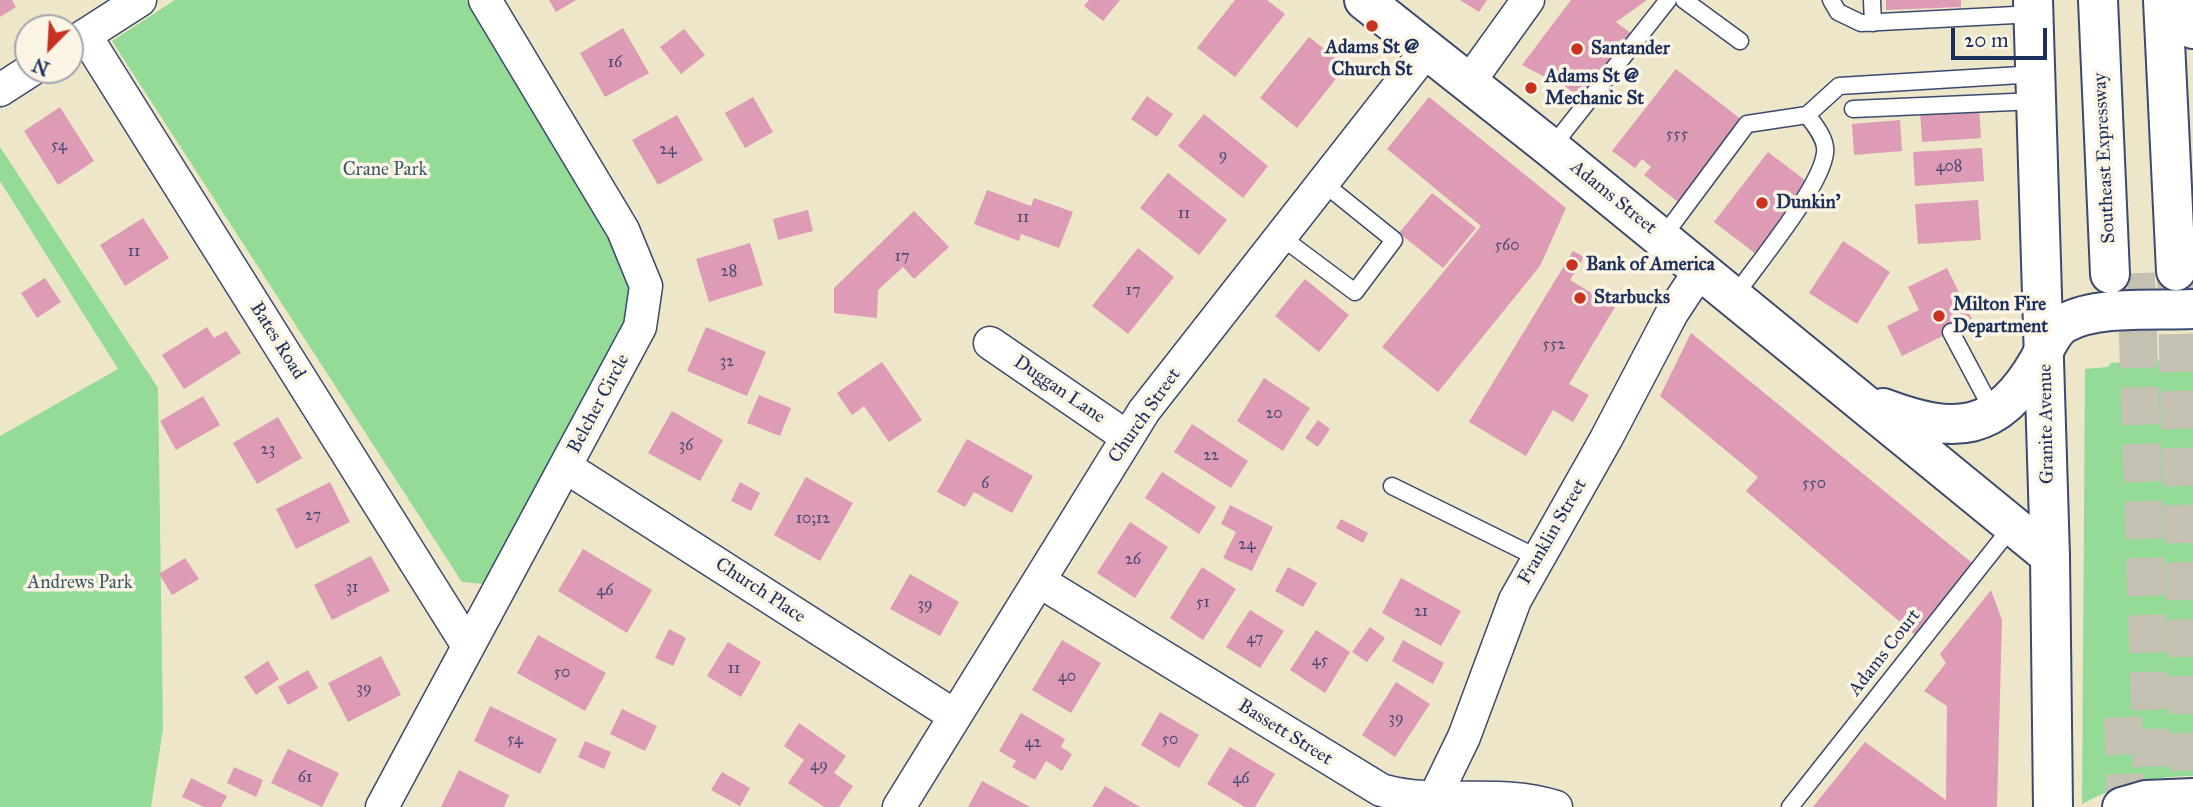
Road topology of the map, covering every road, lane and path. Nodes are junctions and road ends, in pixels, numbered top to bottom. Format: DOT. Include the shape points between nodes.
graph roads {
  1 [pos="140,0"];
  2 [pos="485,0"];
  3 [pos="1364,0"];
  4 [pos="1528,0"];
  5 [pos="1668,0"];
  6 [pos="1684,0"];
  7 [pos="1831,0"];
  8 [pos="1872,0"];
  9 [pos="2098,0"];
  10 [pos="2124,0"];
  11 [pos="2163,0"];
  12 [pos="2192,0"];
  13 [pos="2033,7"];
  14 [pos="1873,23"];
  15 [pos="2193,29"];
  16 [pos="84,36"];
  17 [pos="1740,41"];
  18 [pos="84,49"];
  19 [pos="1427,50"];
  20 [pos="1469,82"];
  21 [pos="2037,88"];
  22 [pos="1853,109"];
  23 [pos="1807,115"];
  24 [pos="1551,148"];
  25 [pos="1322,182"];
  26 [pos="1280,236"];
  27 [pos="1662,238"];
  28 [pos="1701,269"];
  29 [pos="2176,271"];
  30 [pos="1734,296"];
  31 [pos="2193,309"];
  32 [pos="1951,332"];
  33 [pos="990,343"];
  34 [pos="2045,350"];
  35 [pos="1860,399"];
  36 [pos="1994,414"];
  37 [pos="1127,437"];
  38 [pos="566,467"];
  39 [pos="1392,486"];
  40 [pos="2014,524"];
  41 [pos="2050,556"];
  42 [pos="1538,558"];
  43 [pos="1039,581"];
  44 [pos="468,646"];
  45 [pos="955,716"];
  46 [pos="2193,798"];
  47 [pos="1433,803"];
  48 [pos="382,807"];
  49 [pos="900,807"];
  50 [pos="1556,807"];
  51 [pos="1790,807"];
  52 [pos="2053,807"];
  53 [pos="2122,807"];
  1 -- 16 [label="street"];
  2 -- 38 [label="street, Belcher Circle" via="623,230 646,286 640,327"];
  3 -- 19 [label="main road, Adams Street"];
  4 -- 20 [label="street"];
  5 -- 24 [label="lane"];
  6 -- 17 [label="lane"];
  7 -- 14 [label="lane" via="1838,12 1861,23"];
  8 -- 14 [label="lane"];
  9 -- 10 [label="main road, Southeast Expressway" via="2123,274"];
  11 -- 29 [label="main road"];
  12 -- 15 [label="main road"];
  13 -- 14 [label="lane"];
  13 -- 21 [label="main road, Granite Avenue"];
  18 -- 44 [label="street, Bates Road"];
  19 -- 20 [label="main road, Adams Street"];
  19 -- 25 [label="street, Church Street"];
  20 -- 24 [label="main road, Adams Street"];
  21 -- 22 [label="lane"];
  21 -- 23 [label="lane" via="1970,78 1839,86"];
  21 -- 34 [label="main road, Granite Avenue"];
  23 -- 27 [label="lane" via="1747,124"];
  23 -- 30 [label="lane" via="1826,152 1818,177"];
  24 -- 27 [label="main road, Adams Street"];
  25 -- 26 [label="street, Church Street"];
  25 -- 26 [label="lane" via="1394,240 1355,292"];
  26 -- 37 [label="street, Church Street"];
  27 -- 28 [label="main road, Adams Street"];
  28 -- 30 [label="main road, Adams Street"];
  28 -- 42 [label="street, Franklin Street" via="1672,313"];
  30 -- 35 [label="main road, Adams Street"];
  31 -- 34 [label="main road, Adams Street" via="2081,316 2060,326"];
  32 -- 36 [label="lane"];
  33 -- 37 [label="street, Duggan Lane"];
  34 -- 36 [label="main road, Adams Street" via="2019,393"];
  34 -- 41 [label="main road, Granite Avenue"];
  35 -- 36 [label="main road, Adams Street" via="1927,422 1965,423"];
  35 -- 40 [label="main road, Adams Street"];
  37 -- 43 [label="street, Church Street"];
  38 -- 44 [label="street, Belcher Circle"];
  38 -- 45 [label="street, Church Place"];
  39 -- 42 [label="lane"];
  40 -- 41 [label="main road, Adams Street"];
  40 -- 51 [label="lane, Adams Court"];
  41 -- 52 [label="main road, Granite Avenue"];
  42 -- 47 [label="street, Franklin Street" via="1503,625 1464,737"];
  43 -- 45 [label="street, Church Street"];
  43 -- 47 [label="street, Bassett Street" via="1365,782"];
  44 -- 48 [label="street, Belcher Circle"];
  45 -- 49 [label="street, Church Street"];
  46 -- 53 [label="main road" via="2146,800"];
  47 -- 50 [label="street, Bassett Street" via="1511,797"];
}
